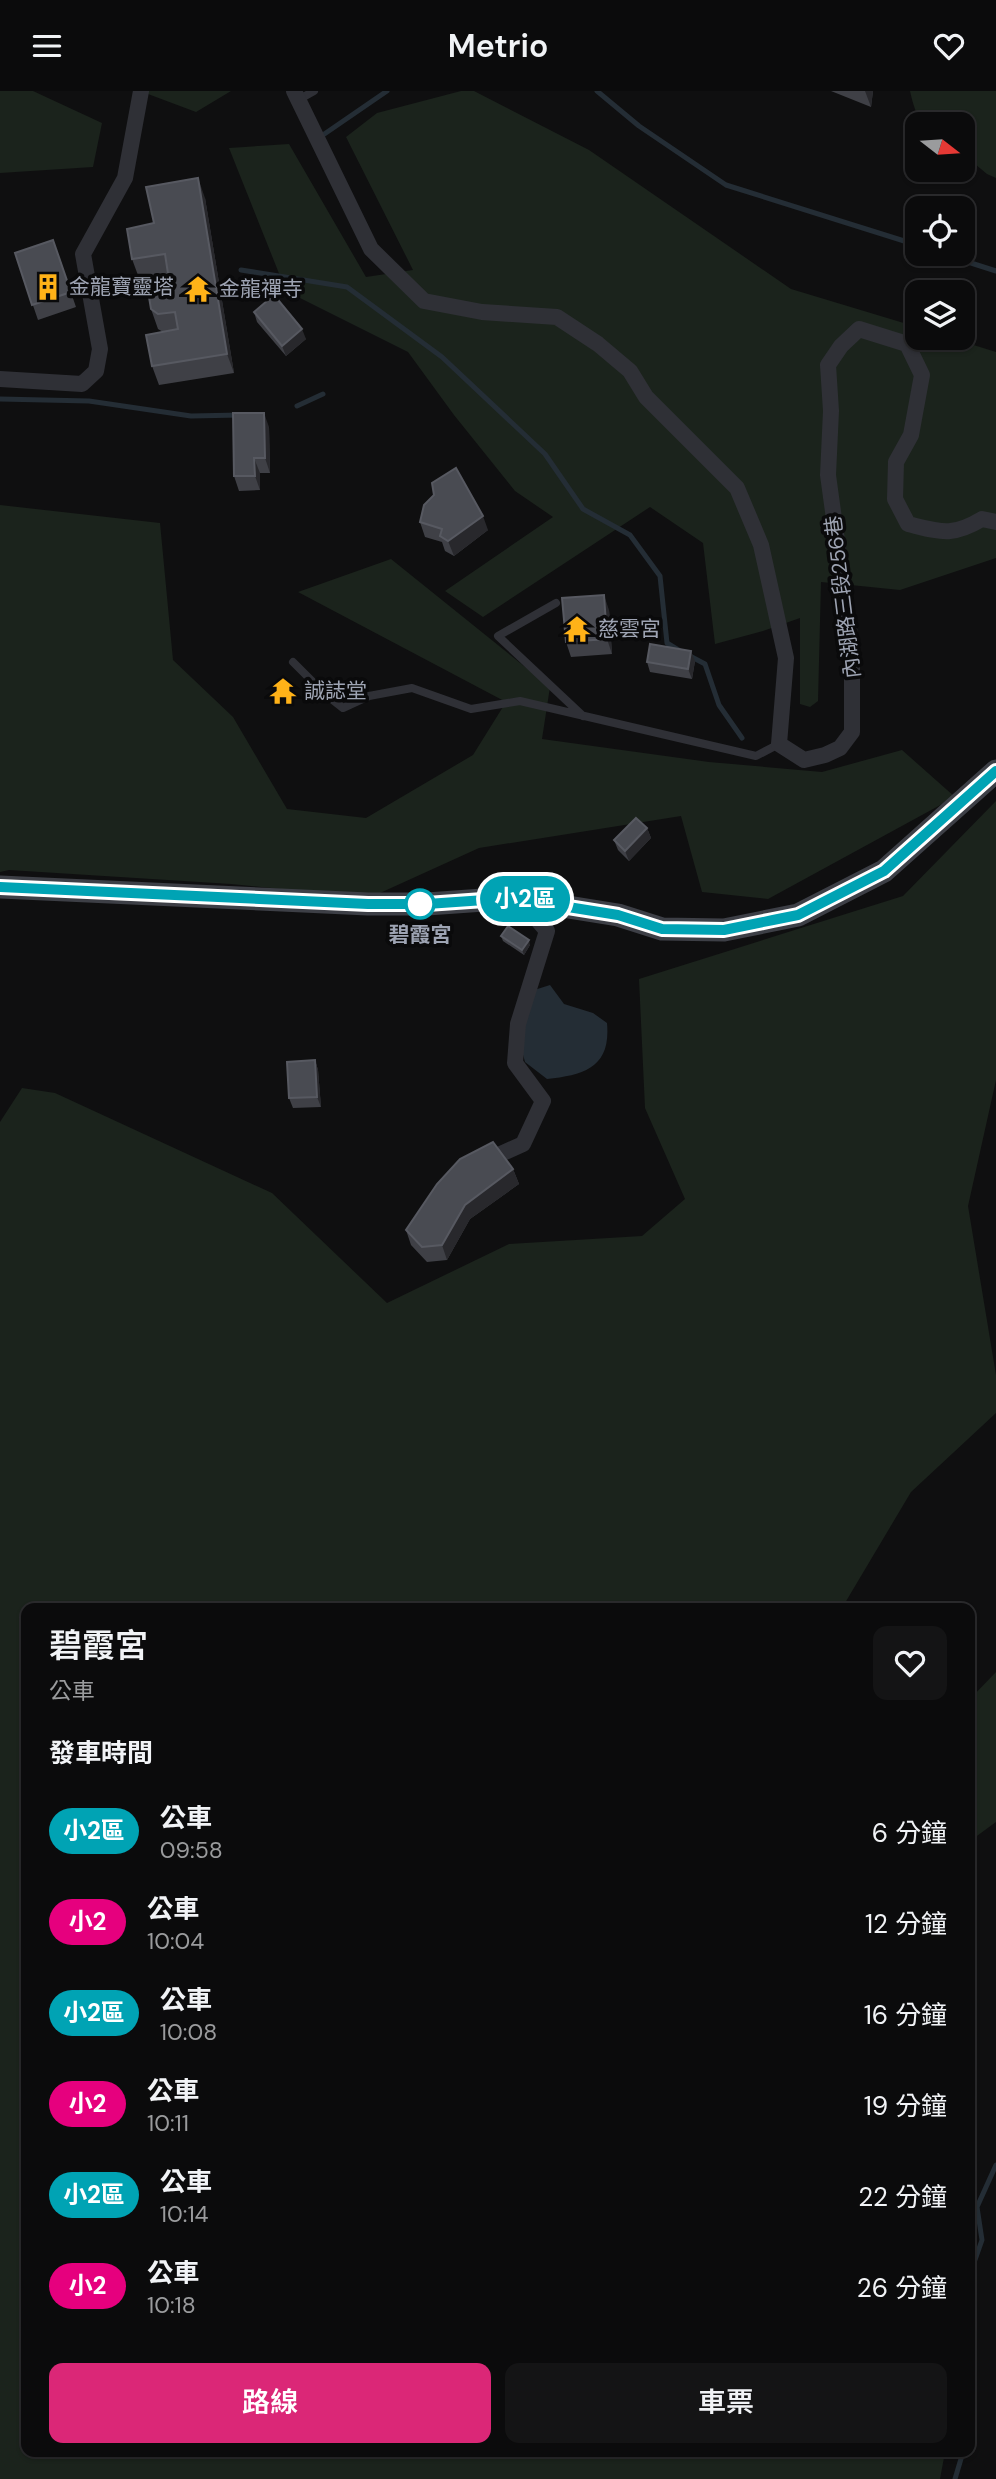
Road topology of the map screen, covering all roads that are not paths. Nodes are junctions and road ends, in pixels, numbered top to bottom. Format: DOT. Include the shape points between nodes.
graph roads {
  1 [pos="141,91"];
  2 [pos="314,91"];
  3 [pos="296,95"];
  4 [pos="0,379"];
  5 [pos="996,522"];
  6 [pos="556,603"];
  7 [pos="293,662"];
  8 [pos="584,716"];
  9 [pos="779,744"];
  10 [pos="996,771"];
  11 [pos="0,887"];
  12 [pos="528,900"];
  13 [pos="466,1168"];
  1 -- 4 [label="street" via="125,178 83,254 100,349 96,371 82,384"];
  2 -- 3 [label="lane"];
  3 -- 9 [label="street" via="371,249 424,301 482,312 557,317 630,371 646,397 737,488 761,545 786,658"];
  5 -- 9 [label="street, 內湖路三段256巷" via="982,519 962,530 937,531 908,524 895,499 896,462 911,435 922,376 907,344 859,328 828,365 828,475 852,650 852,732 840,748 804,760"];
  6 -- 8 [label="lane" via="498,636"];
  7 -- 8 [label="lane" via="343,708 369,696 411,688 471,709 520,701"];
  8 -- 9 [label="lane" via="756,757"];
  10 -- 12 [label="street" via="884,871 798,915 724,930 662,929 618,915"];
  11 -- 12 [label="street" via="368,904"];
  12 -- 13 [label="street" via="530,911 547,931 518,1024 515,1063 543,1101 523,1144"];
}
